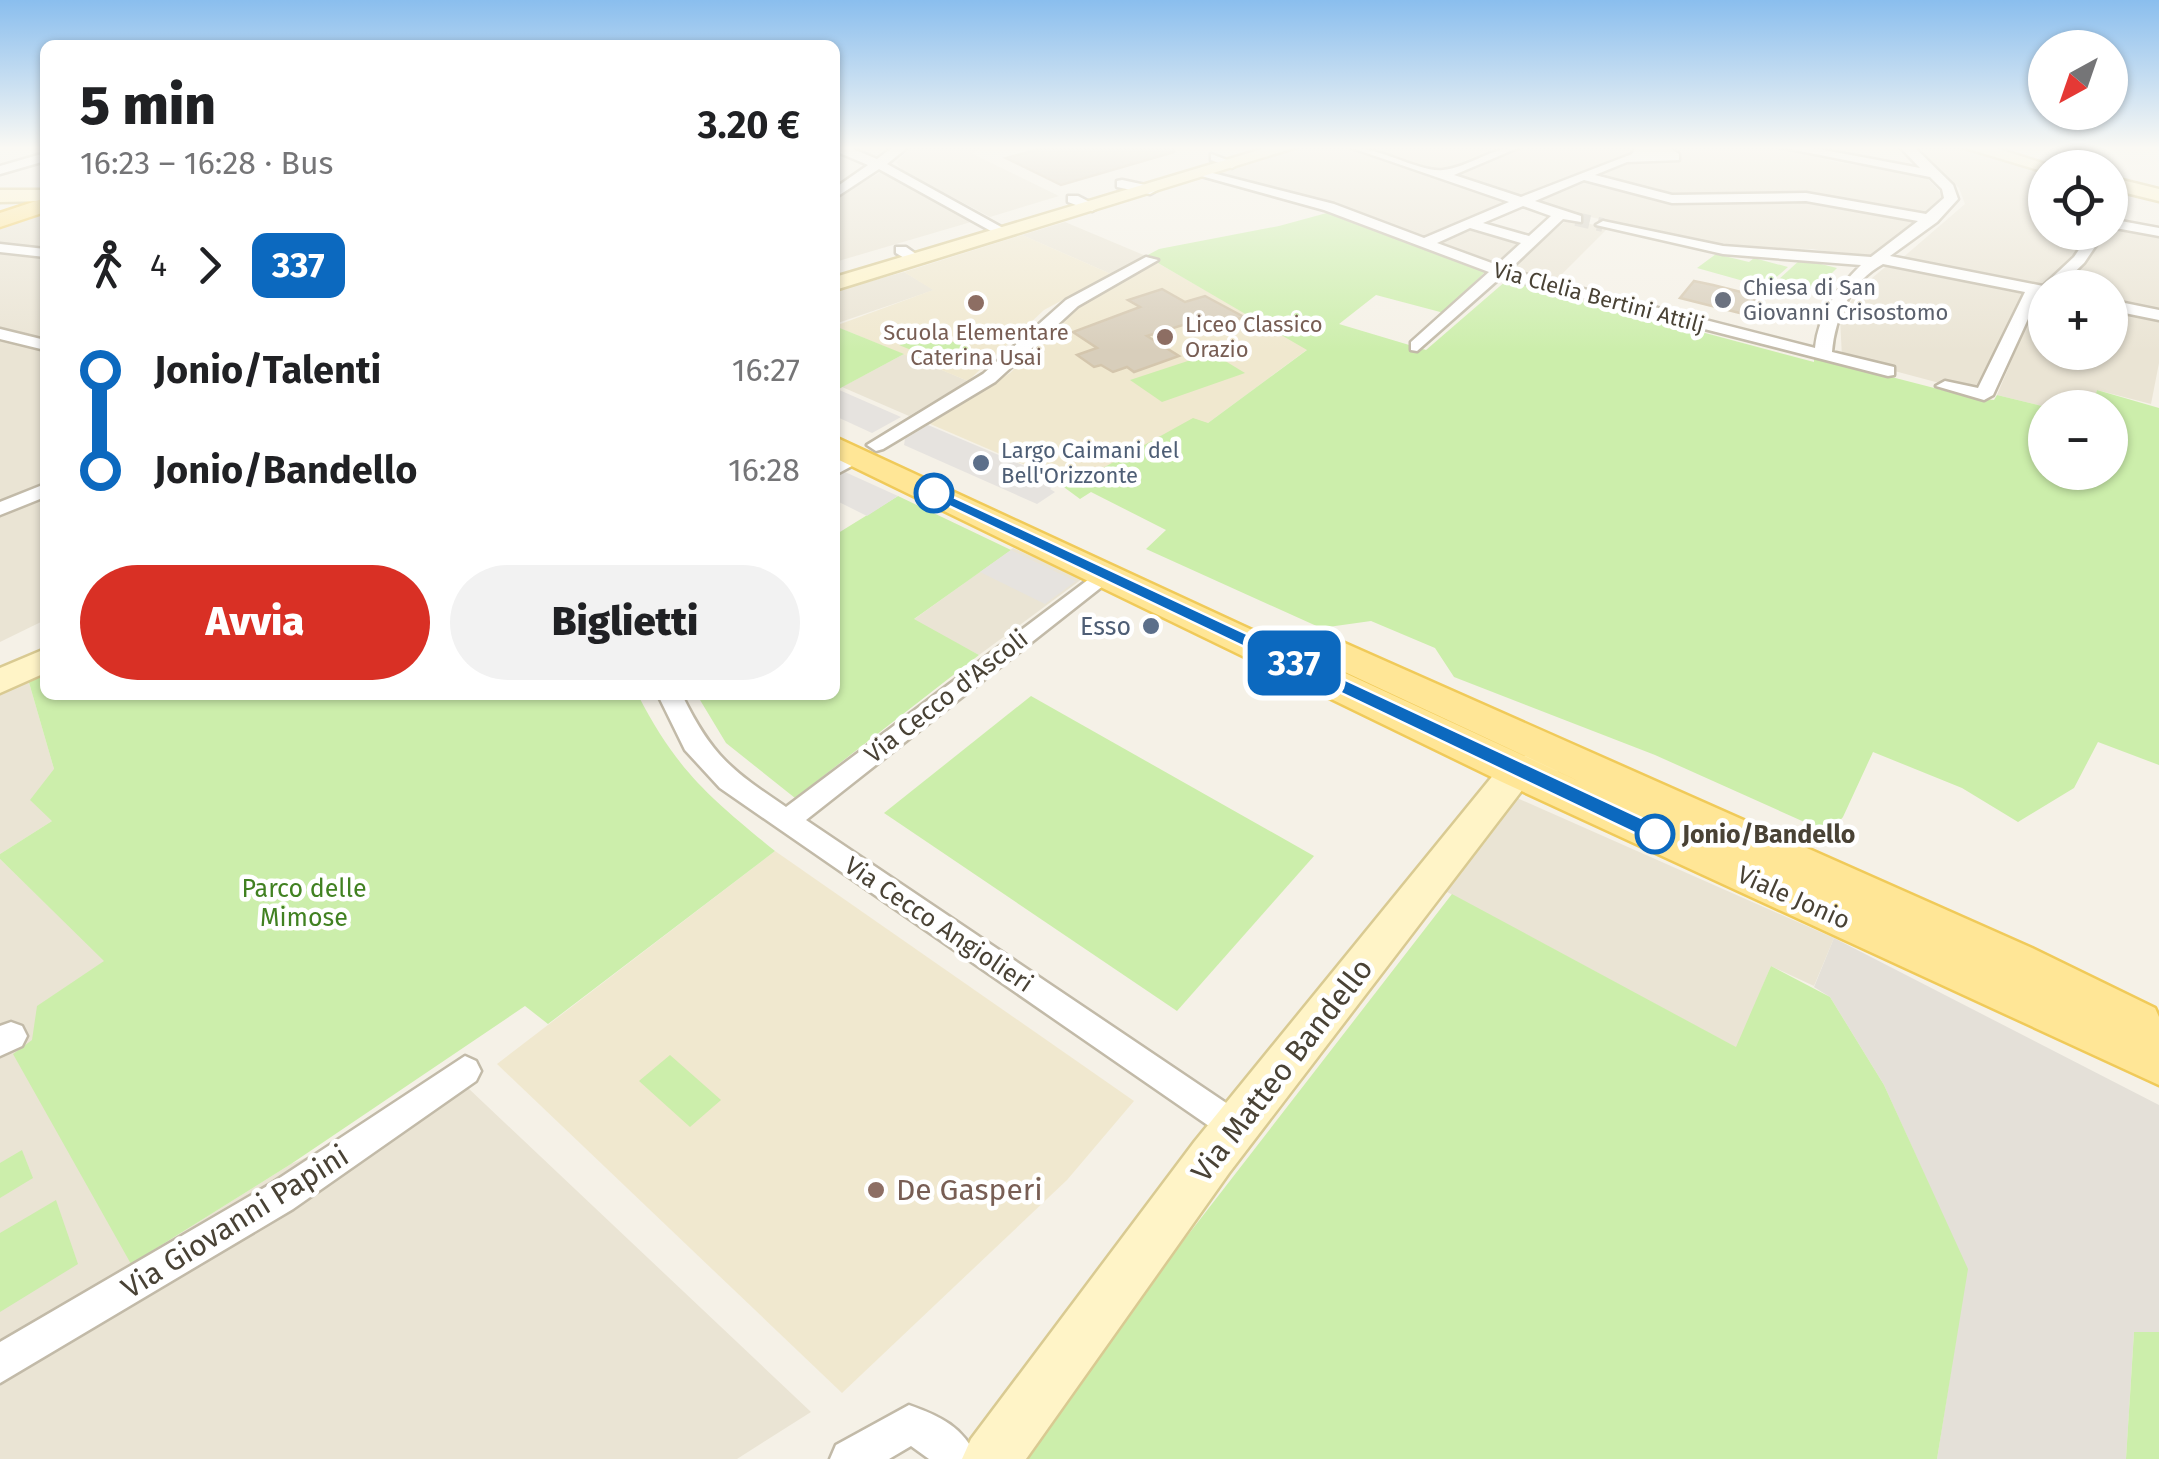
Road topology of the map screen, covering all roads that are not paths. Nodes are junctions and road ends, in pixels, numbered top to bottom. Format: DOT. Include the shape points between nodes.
graph roads {
  1 [pos="973,215"];
  2 [pos="1041,215"];
  3 [pos="1349,215"];
  4 [pos="1492,215"];
  5 [pos="1556,215"];
  6 [pos="1915,215"];
  7 [pos="1935,215"];
  8 [pos="1559,216"];
  9 [pos="1932,218"];
  10 [pos="1576,220"];
  11 [pos="1471,224"];
  12 [pos="1604,224"];
  13 [pos="2128,226"];
  14 [pos="997,228"];
  15 [pos="2159,232"];
  16 [pos="1530,242"];
  17 [pos="1421,244"];
  18 [pos="0,248"];
  19 [pos="2086,250"];
  20 [pos="40,252"];
  21 [pos="908,255"];
  22 [pos="1151,260"];
  23 [pos="1878,261"];
  24 [pos="840,268"];
  25 [pos="1496,270"];
  26 [pos="2066,270"];
  27 [pos="840,282"];
  28 [pos="2028,287"];
  29 [pos="2128,309"];
  30 [pos="2028,315"];
  31 [pos="2159,316"];
  32 [pos="3,337"];
  33 [pos="40,344"];
  34 [pos="1417,346"];
  35 [pos="1823,355"];
  36 [pos="1888,371"];
  37 [pos="1946,386"];
  38 [pos="850,454"];
  39 [pos="40,492"];
  40 [pos="6,502"];
  41 [pos="1105,573"];
  42 [pos="40,636"];
  43 [pos="0,656"];
  44 [pos="40,662"];
  45 [pos="0,682"];
  46 [pos="673,700"];
  47 [pos="1470,714"];
  48 [pos="1406,718"];
  49 [pos="1517,771"];
  50 [pos="1650,795"];
  51 [pos="788,820"];
  52 [pos="2159,1034"];
  53 [pos="2159,1065"];
  54 [pos="465,1071"];
  55 [pos="1234,1128"];
  56 [pos="0,1364"];
  57 [pos="850,1459"];
  58 [pos="957,1459"];
  59 [pos="991,1459"];
  1 -- 14 [label="street"];
  2 -- 14 [label="street"];
  3 -- 17 [label="street, Via Clelia Bertini Attilj"];
  4 -- 11 [label="street"];
  5 -- 8 [label="street"];
  6 -- 9 [label="street"];
  7 -- 9 [label="street"];
  8 -- 10 [label="street"];
  8 -- 16 [label="street"];
  9 -- 23 [label="street"];
  11 -- 16 [label="street"];
  11 -- 17 [label="street"];
  12 -- 23 [label="street" via="1724,250"];
  13 -- 15 [label="street"];
  14 -- 21 [label="street"];
  16 -- 25 [label="street"];
  17 -- 25 [label="street, Via Clelia Bertini Attilj"];
  18 -- 20 [label="street"];
  19 -- 26 [label="street"];
  21 -- 24 [label="street"];
  21 -- 27 [label="street"];
  22 -- 38 [label="street" via="1072,303 995,374"];
  23 -- 28 [label="street"];
  23 -- 35 [label="street" via="1831,307"];
  25 -- 34 [label="street"];
  25 -- 35 [label="street, Via Clelia Bertini Attilj"];
  29 -- 31 [label="street"];
  30 -- 37 [label="street" via="1984,395"];
  32 -- 33 [label="street"];
  35 -- 36 [label="street, Via Clelia Bertini Attilj"];
  38 -- 41 [label="main road, Viale Jonio"];
  38 -- 47 [label="main road, Viale Jonio"];
  39 -- 40 [label="street"];
  41 -- 48 [label="main road, Viale Jonio"];
  41 -- 51 [label="street, Via Cecco d'Ascoli"];
  42 -- 43 [label="street"];
  44 -- 45 [label="street"];
  46 -- 51 [label="street, Via Cecco Angiolieri" via="705,758"];
  47 -- 48 [label="street" via="1453,727"];
  47 -- 50 [label="main road, Viale Jonio"];
  48 -- 49 [label="main road, Viale Jonio"];
  49 -- 50 [label="street" via="1547,765"];
  49 -- 53 [label="main road, Viale Jonio"];
  49 -- 55 [label="street, Via Matteo Bandello"];
  50 -- 52 [label="main road, Viale Jonio"];
  51 -- 55 [label="street, Via Cecco Angiolieri"];
  54 -- 56 [label="street, Via Giovanni Papini" via="281,1197"];
  55 -- 59 [label="street, Via Matteo Bandello"];
  57 -- 58 [label="street" via="909,1425 933,1434"];
}
